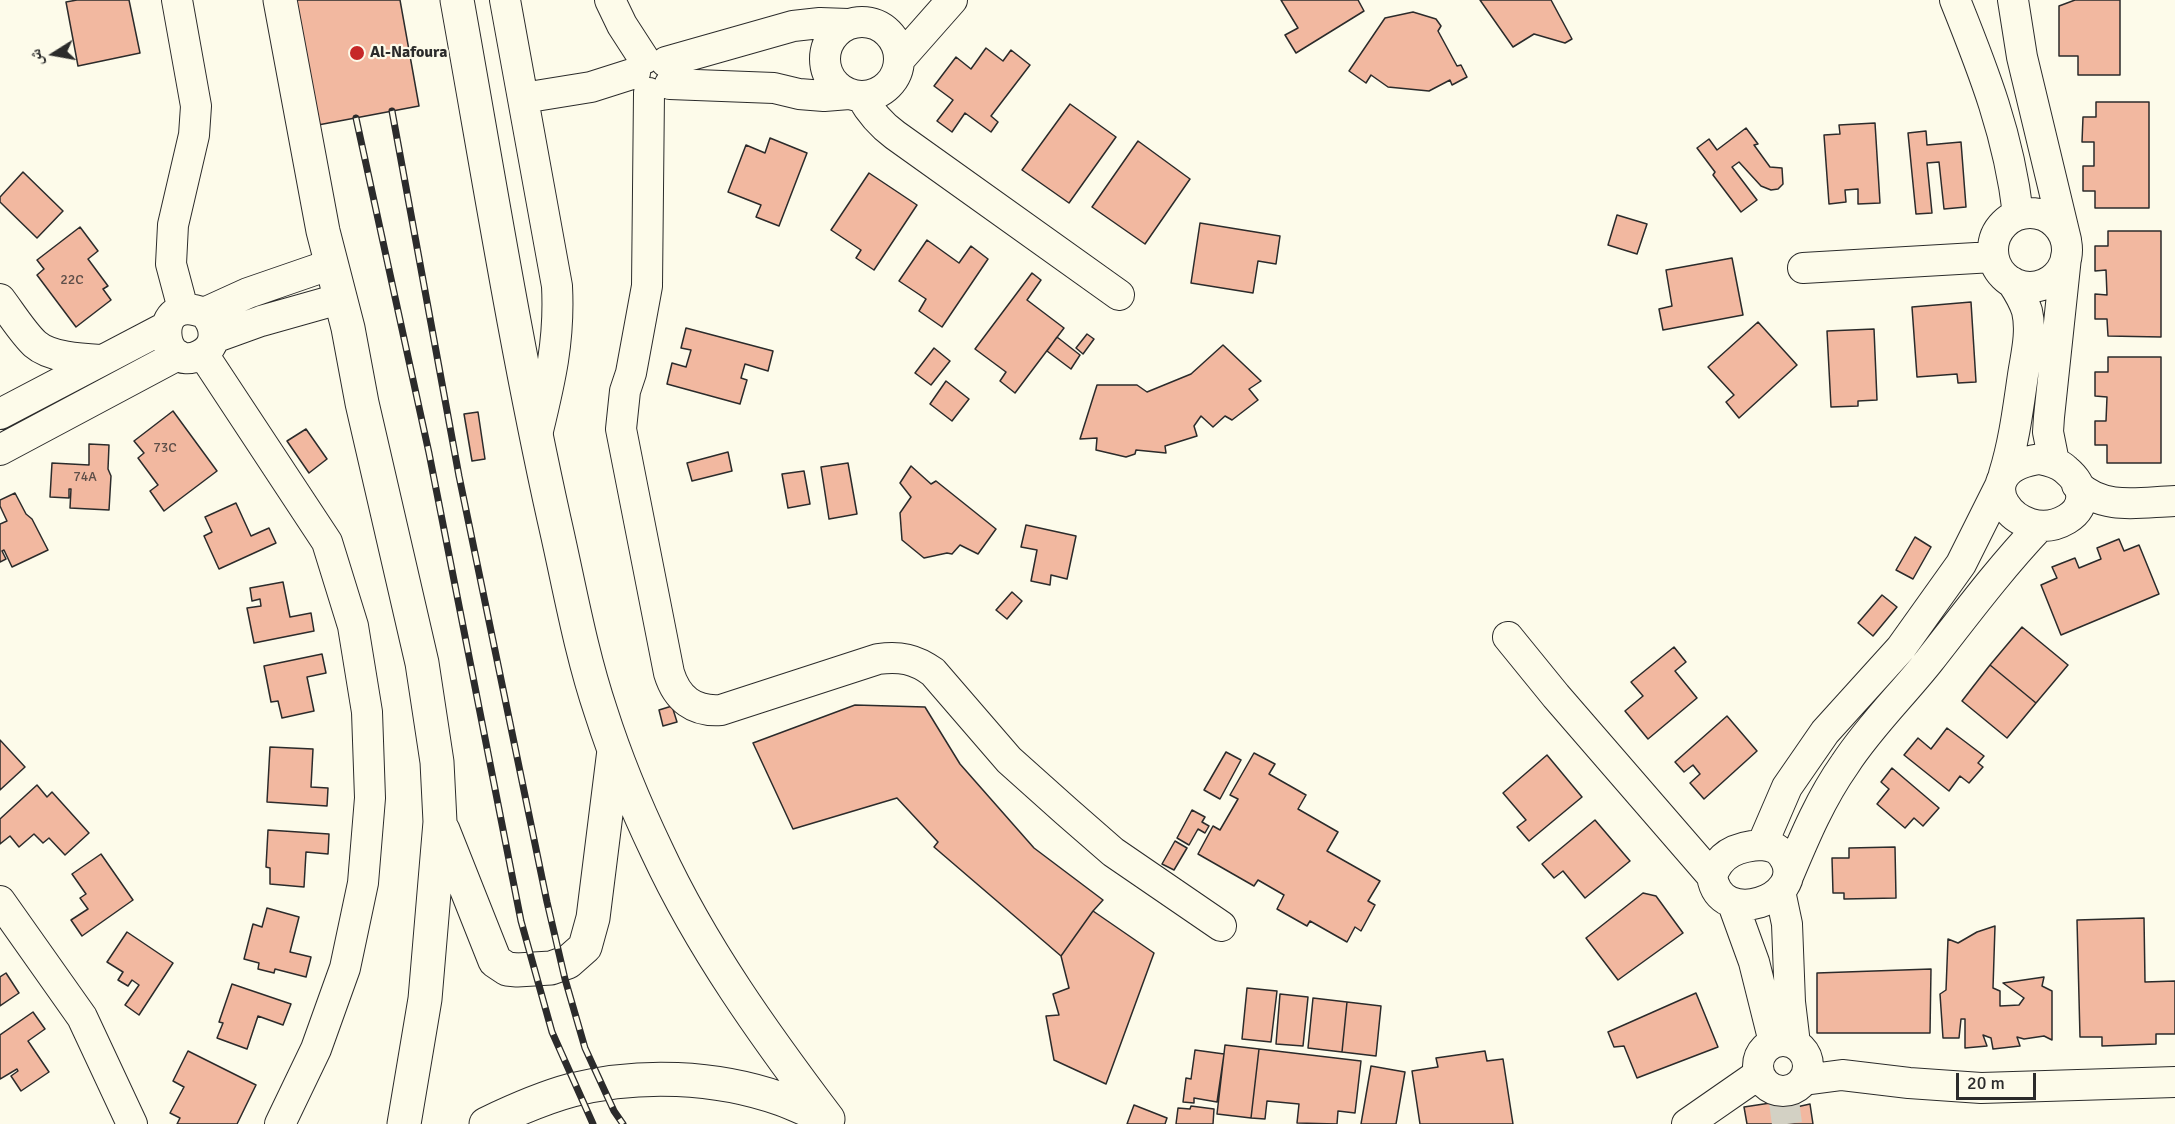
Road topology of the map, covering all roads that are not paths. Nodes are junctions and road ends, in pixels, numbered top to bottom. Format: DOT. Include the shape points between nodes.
graph roads {
  1 [pos="177,0"];
  2 [pos="280,0"];
  3 [pos="457,0"];
  4 [pos="505,0"];
  5 [pos="610,0"];
  6 [pos="881,0"];
  7 [pos="952,0"];
  8 [pos="1955,0"];
  9 [pos="2013,0"];
  10 [pos="855,23"];
  11 [pos="899,60"];
  12 [pos="653,74"];
  13 [pos="855,95"];
  14 [pos="523,98"];
  15 [pos="2018,214"];
  16 [pos="2066,246"];
  17 [pos="1993,257"];
  18 [pos="332,264"];
  19 [pos="1803,268"];
  20 [pos="2012,282"];
  21 [pos="1119,295"];
  22 [pos="0,299"];
  23 [pos="339,299"];
  24 [pos="191,333"];
  25 [pos="35,344"];
  26 [pos="103,360"];
  27 [pos="59,383"];
  28 [pos="12,408"];
  29 [pos="74,411"];
  30 [pos="536,439"];
  31 [pos="0,450"];
  32 [pos="2054,462"];
  33 [pos="2002,480"];
  34 [pos="2077,485"];
  35 [pos="2175,501"];
  36 [pos="2122,502"];
  37 [pos="2050,525"];
  38 [pos="1508,637"];
  39 [pos="614,749"];
  40 [pos="440,822"];
  41 [pos="1762,845"];
  42 [pos="1712,876"];
  43 [pos="1785,882"];
  44 [pos="0,901"];
  45 [pos="1732,904"];
  46 [pos="1221,926"];
  47 [pos="1778,1004"];
  48 [pos="1786,1069"];
  49 [pos="2175,1082"];
  50 [pos="833,1121"];
  51 [pos="132,1124"];
  52 [pos="280,1124"];
  53 [pos="404,1124"];
  54 [pos="486,1124"];
  55 [pos="1688,1124"];
  1 -- 24 [label="street" via="196,106 194,135 172,225 171,264"];
  2 -- 18 [label="main road"];
  3 -- 30 [label="main road"];
  4 -- 14 [label="street"];
  5 -- 12 [label="street"];
  6 -- 10 [label="street"];
  7 -- 11 [label="street"];
  8 -- 15 [label="street" via="2000,119"];
  9 -- 16 [label="street" via="2022,57"];
  10 -- 11 [label="street" via="876,24 889,33"];
  10 -- 12 [label="street" via="793,27"];
  10 -- 13 [label="street" via="836,32 825,59 836,86"];
  11 -- 13 [label="street" via="888,86 876,94"];
  12 -- 13 [label="street" via="799,94"];
  12 -- 14 [label="street"];
  12 -- 46 [label="street" via="647,286 623,400 621,429 669,673 679,695 698,709 721,710 878,659 907,658 921,663 1009,760 1066,812 1113,852"];
  13 -- 21 [label="street" via="895,135"];
  14 -- 30 [label="street" via="559,316 557,345"];
  15 -- 16 [label="street" via="2047,218 2061,229"];
  15 -- 17 [label="street" via="2001,226"];
  16 -- 20 [label="street" via="2064,264 2048,282 2024,286"];
  16 -- 32 [label="street" via="2049,417"];
  17 -- 19 [label="street"];
  17 -- 20 [label="street" via="2003,276"];
  18 -- 23 [label="main road"];
  18 -- 24 [label="street" via="248,293"];
  20 -- 33 [label="street" via="2029,327 2015,434"];
  22 -- 25 [label="street"];
  23 -- 24 [label="street" via="261,321"];
  23 -- 40 [label="main road" via="422,663 437,762"];
  24 -- 26 [label="street"];
  24 -- 29 [label="street"];
  24 -- 52 [label="street" via="327,542 353,627 367,712 370,798 363,883 345,968 316,1049"];
  25 -- 26 [label="street" via="57,354"];
  25 -- 28 [label="street" via="34,364"];
  26 -- 27 [label="street"];
  27 -- 28 [label="street"];
  27 -- 29 [label="street"];
  29 -- 31 [label="street"];
  30 -- 39 [label="main road" via="580,636"];
  32 -- 33 [label="street" via="2027,461 2014,467"];
  32 -- 34 [label="street"];
  33 -- 37 [label="street" via="2001,494 2017,518 2031,525"];
  33 -- 41 [label="street" via="1961,564 1901,648 1825,732 1787,787"];
  34 -- 36 [label="street" via="2097,500"];
  34 -- 37 [label="street" via="2082,497 2080,508 2073,516"];
  35 -- 36 [label="street"];
  36 -- 37 [label="street" via="2093,520"];
  37 -- 43 [label="street" via="2006,563 1846,761 1813,818"];
  38 -- 42 [label="street"];
  39 -- 40 [label="main road" via="593,918 585,947 568,962 551,968 517,970 495,961"];
  39 -- 50 [label="main road" via="691,919 774,1047"];
  40 -- 53 [label="main road" via="425,999"];
  41 -- 42 [label="street" via="1729,853 1720,860"];
  41 -- 43 [label="street" via="1779,850 1788,865"];
  42 -- 45 [label="street" via="1717,892"];
  43 -- 45 [label="street" via="1773,897"];
  43 -- 47 [label="street" via="1787,924"];
  44 -- 51 [label="street" via="82,1017"];
  45 -- 47 [label="street" via="1754,962"];
  47 -- 48 [label="street"];
  48 -- 49 [label="street" via="1981,1088"];
  48 -- 55 [label="street"];
  50 -- 54 [label="main road" via="780,1099 729,1086 676,1080 624,1081 572,1090"];
}
